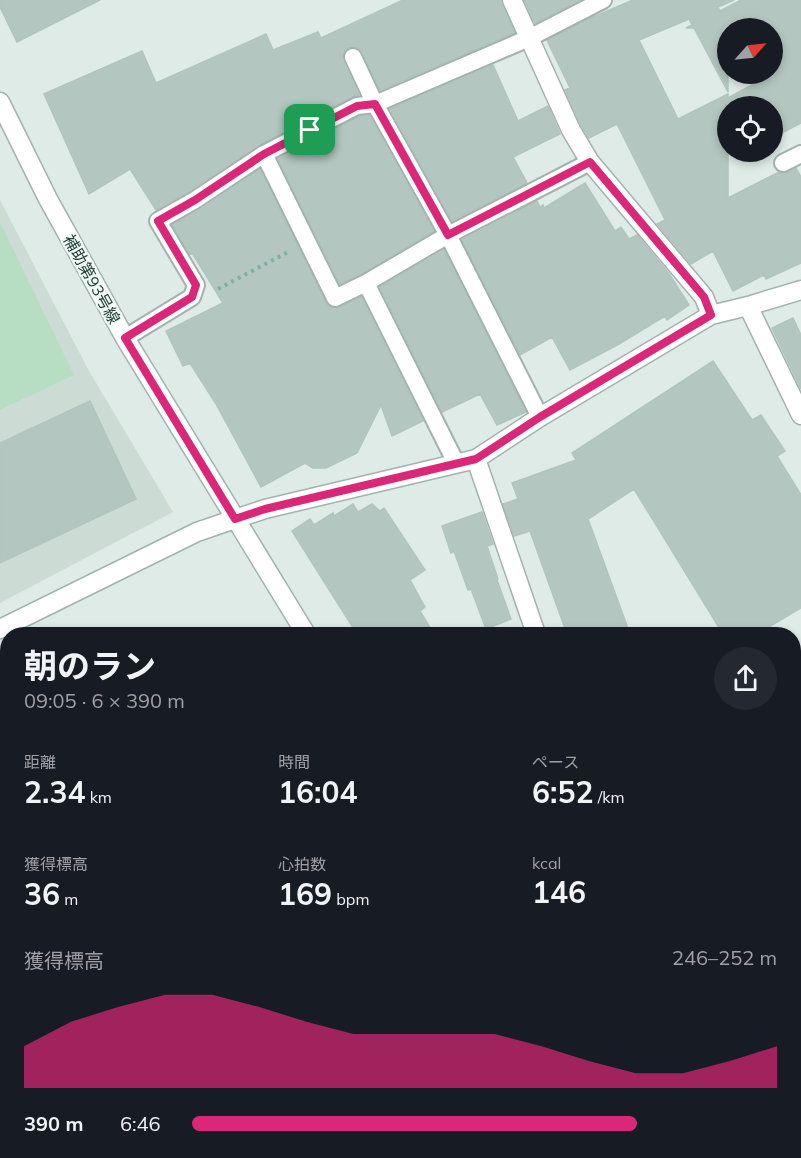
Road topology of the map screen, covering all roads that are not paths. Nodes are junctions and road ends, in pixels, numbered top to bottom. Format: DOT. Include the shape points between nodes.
graph roads {
  1 [pos="512,0"];
  2 [pos="603,0"];
  3 [pos="529,38"];
  4 [pos="352,57"];
  5 [pos="0,102"];
  6 [pos="375,104"];
  7 [pos="264,154"];
  8 [pos="801,154"];
  9 [pos="590,162"];
  10 [pos="783,163"];
  11 [pos="448,235"];
  12 [pos="366,283"];
  13 [pos="801,290"];
  14 [pos="748,306"];
  15 [pos="711,315"];
  16 [pos="125,338"];
  17 [pos="801,415"];
  18 [pos="540,417"];
  19 [pos="476,459"];
  20 [pos="456,463"];
  21 [pos="235,519"];
  22 [pos="4,627"];
  23 [pos="302,627"];
  24 [pos="534,627"];
  1 -- 3 [label="street"];
  2 -- 3 [label="lane"];
  3 -- 6 [label="lane"];
  3 -- 9 [label="street"];
  4 -- 6 [label="lane"];
  5 -- 16 [label="street, 補助第93号線" via="48,200"];
  6 -- 7 [label="lane" via="357,106"];
  6 -- 11 [label="lane"];
  7 -- 12 [label="lane" via="335,298"];
  7 -- 16 [label="lane" via="158,221 196,285 192,297"];
  8 -- 10 [label="lane"];
  9 -- 11 [label="lane"];
  9 -- 15 [label="street" via="704,297"];
  11 -- 12 [label="lane"];
  11 -- 18 [label="lane"];
  12 -- 20 [label="lane"];
  13 -- 14 [label="street"];
  14 -- 15 [label="street"];
  14 -- 17 [label="street"];
  15 -- 18 [label="street"];
  16 -- 21 [label="street, 補助第93号線"];
  18 -- 19 [label="street"];
  19 -- 20 [label="street"];
  19 -- 24 [label="street"];
  20 -- 21 [label="street"];
  21 -- 22 [label="street" via="196,532"];
  21 -- 23 [label="street, 補助第93号線"];
}
